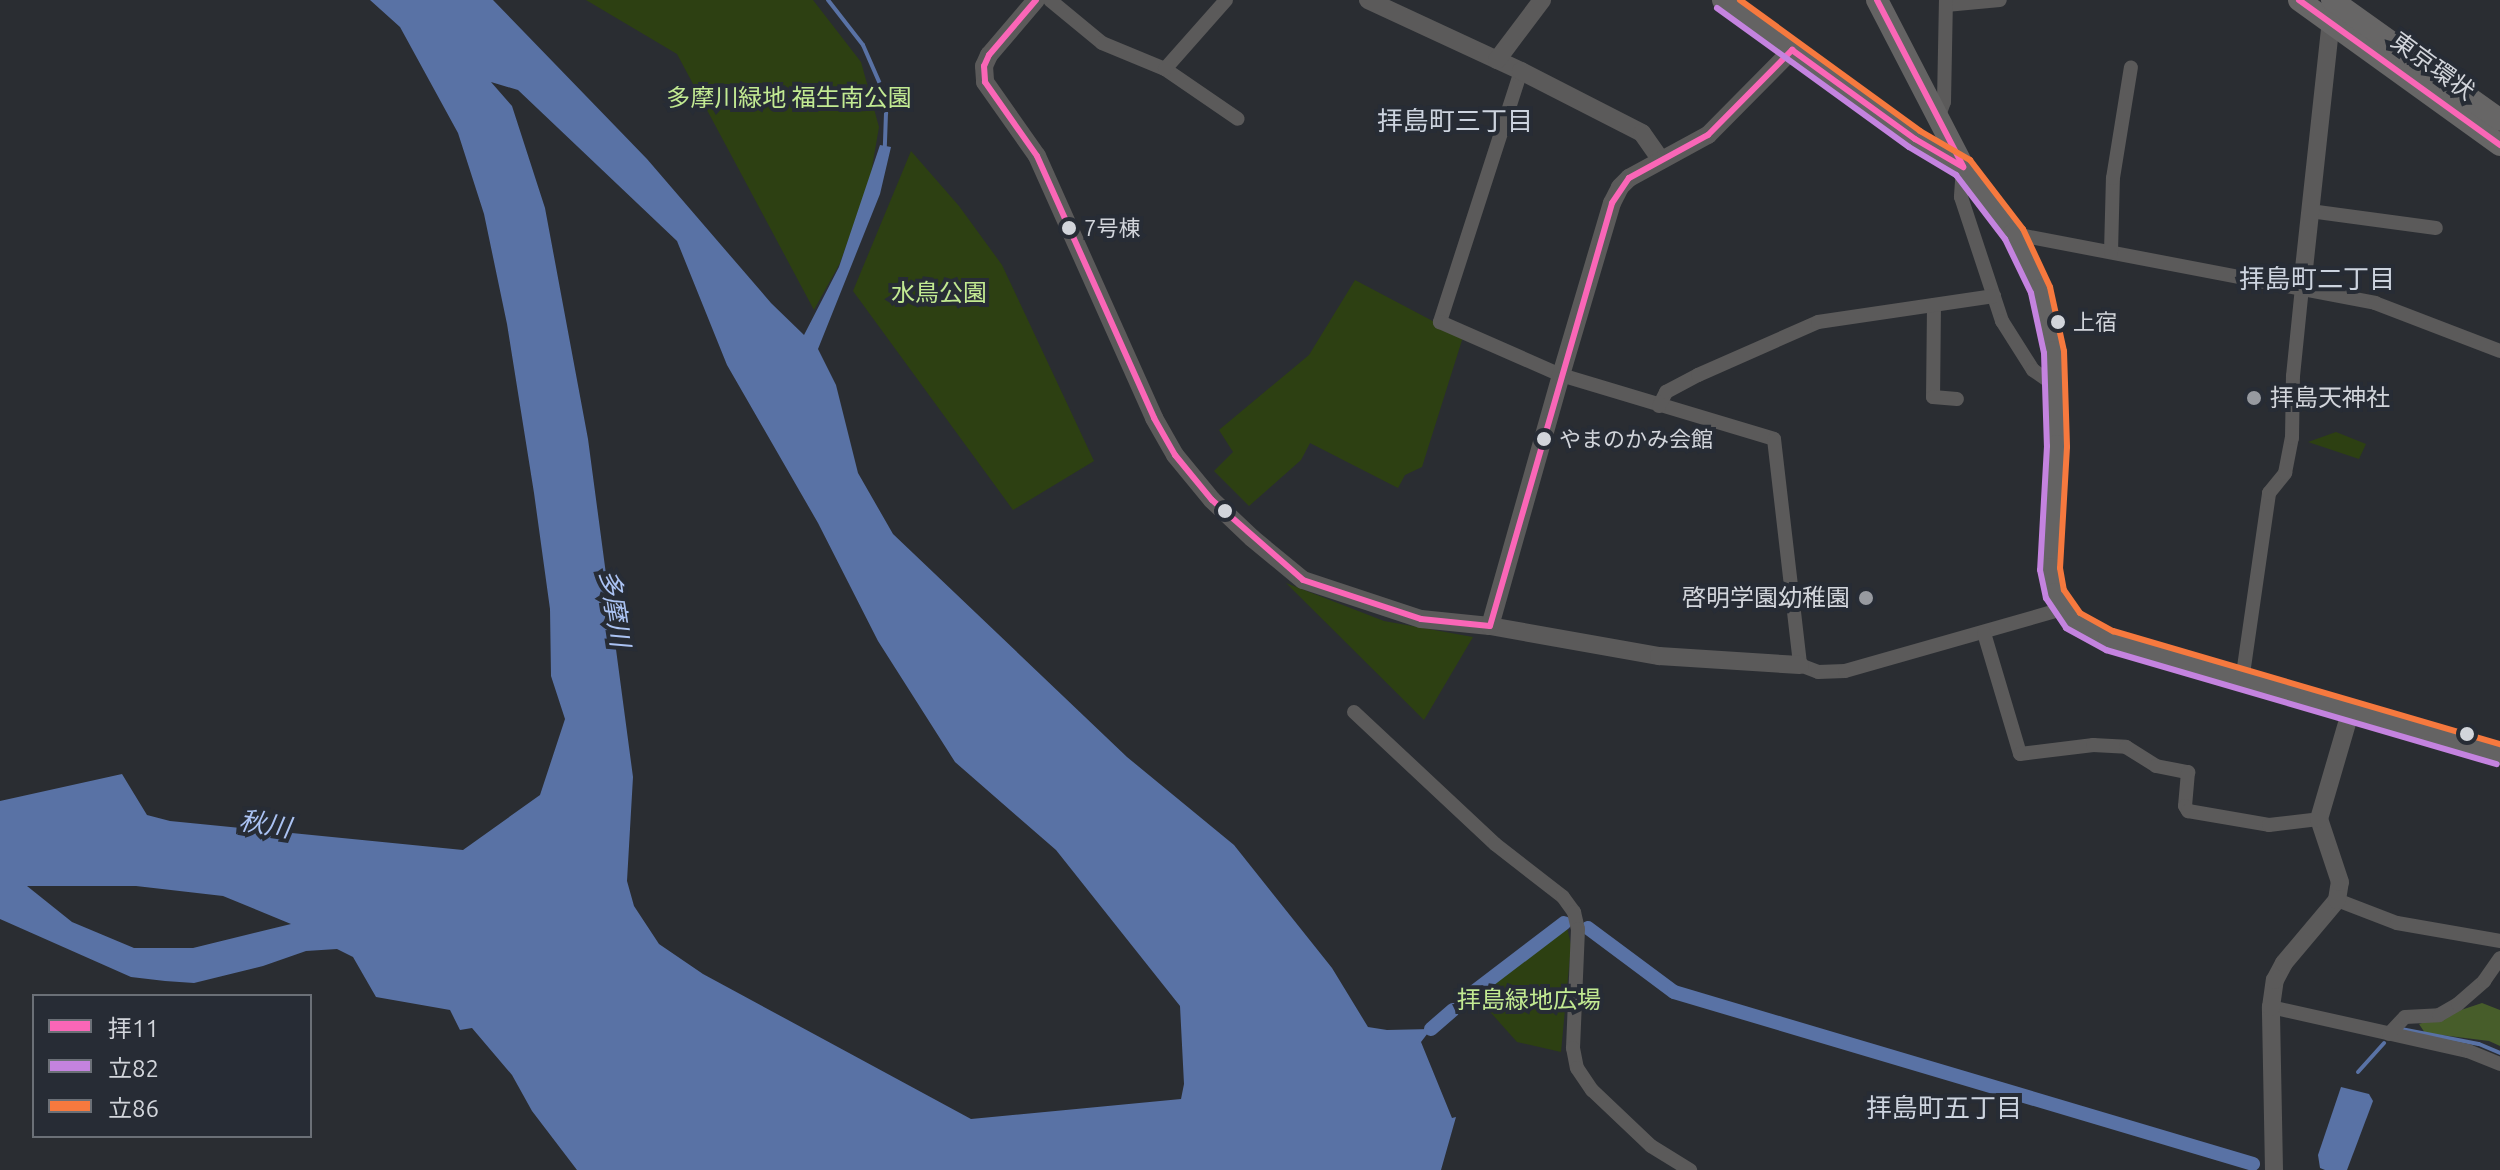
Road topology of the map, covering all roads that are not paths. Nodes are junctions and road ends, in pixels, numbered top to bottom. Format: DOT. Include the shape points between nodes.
graph roads {
  1 [pos="1036,0"];
  2 [pos="1050,0"];
  3 [pos="1226,0"];
  4 [pos="1368,0"];
  5 [pos="1542,0"];
  6 [pos="1723,0"];
  7 [pos="1877,0"];
  8 [pos="2000,0"];
  9 [pos="2299,0"];
  10 [pos="2332,0"];
  11 [pos="1946,3"];
  12 [pos="2330,24"];
  13 [pos="1792,50"];
  14 [pos="1497,60"];
  15 [pos="2131,67"];
  16 [pos="1165,69"];
  17 [pos="1521,71"];
  18 [pos="1238,119"];
  19 [pos="2500,120"];
  20 [pos="1937,121"];
  21 [pos="2500,145"];
  22 [pos="1661,160"];
  23 [pos="1963,167"];
  24 [pos="2310,211"];
  25 [pos="2436,228"];
  26 [pos="2014,234"];
  27 [pos="2111,252"];
  28 [pos="2302,287"];
  29 [pos="1994,296"];
  30 [pos="1934,305"];
  31 [pos="2500,351"];
  32 [pos="1561,375"];
  33 [pos="2056,386"];
  34 [pos="1957,399"];
  35 [pos="1659,406"];
  36 [pos="2062,609"];
  37 [pos="1490,626"];
  38 [pos="1984,633"];
  39 [pos="1800,665"];
  40 [pos="2242,681"];
  41 [pos="1354,712"];
  42 [pos="2350,713"];
  43 [pos="2500,754"];
  44 [pos="2319,819"];
  45 [pos="2337,900"];
  46 [pos="2500,941"];
  47 [pos="2500,958"];
  48 [pos="2271,1007"];
  49 [pos="2389,1034"];
  50 [pos="2500,1064"];
  51 [pos="1690,1170"];
  52 [pos="2274,1170"];
  1 -- 37 [label="street" via="989,55 985,82 1037,156 1175,455 1212,500 1303,580 1421,619"];
  2 -- 16 [label="street" via="1102,43"];
  3 -- 16 [label="street"];
  4 -- 14 [label="street"];
  5 -- 14 [label="street"];
  6 -- 13 [label="main road"];
  7 -- 20 [label="main road"];
  8 -- 11 [label="street"];
  9 -- 12 [label="highway, 東京環状"];
  10 -- 12 [label="street"];
  10 -- 19 [label="highway, 東京環状"];
  11 -- 20 [label="street" via="1944,102"];
  12 -- 21 [label="highway, 東京環状"];
  12 -- 24 [label="street"];
  13 -- 22 [label="street" via="1708,135"];
  13 -- 23 [label="main road"];
  14 -- 17 [label="street"];
  15 -- 27 [label="street" via="2113,178"];
  16 -- 18 [label="street"];
  17 -- 22 [label="street" via="1642,133"];
  17 -- 32 [label="street" via="1440,322"];
  20 -- 23 [label="main road"];
  22 -- 32 [label="street" via="1629,178 1612,203"];
  23 -- 26 [label="main road"];
  23 -- 29 [label="street" via="1961,197"];
  24 -- 25 [label="street"];
  24 -- 28 [label="street"];
  26 -- 27 [label="street"];
  26 -- 33 [label="main road" via="2041,290"];
  27 -- 28 [label="street"];
  28 -- 31 [label="street" via="2375,303"];
  28 -- 40 [label="street" via="2292,438 2285,473 2269,493"];
  29 -- 30 [label="street"];
  29 -- 33 [label="street" via="2002,321 2033,370"];
  30 -- 34 [label="street" via="1933,397"];
  30 -- 35 [label="street" via="1818,322 1698,375 1666,392"];
  32 -- 35 [label="street"];
  32 -- 37 [label="street"];
  33 -- 36 [label="main road" via="2050,569"];
  35 -- 39 [label="street" via="1774,439"];
  36 -- 38 [label="street"];
  36 -- 40 [label="main road" via="2090,633"];
  37 -- 39 [label="street" via="1659,656"];
  38 -- 39 [label="street" via="1845,671 1818,672"];
  38 -- 44 [label="street" via="2020,754 2093,745 2126,747 2156,766 2188,772 2188,811 2269,825"];
  40 -- 42 [label="main road"];
  41 -- 51 [label="street" via="1495,844 1563,897 1578,929 1573,1048 1577,1068 1592,1090 1651,1146"];
  42 -- 43 [label="main road"];
  42 -- 44 [label="street"];
  44 -- 45 [label="street" via="2340,882"];
  45 -- 46 [label="street" via="2397,923"];
  45 -- 48 [label="street" via="2284,963"];
  47 -- 49 [label="street" via="2458,1004 2439,1015 2405,1017"];
  48 -- 49 [label="street"];
  48 -- 52 [label="street"];
  49 -- 50 [label="street" via="2468,1051"];
}
